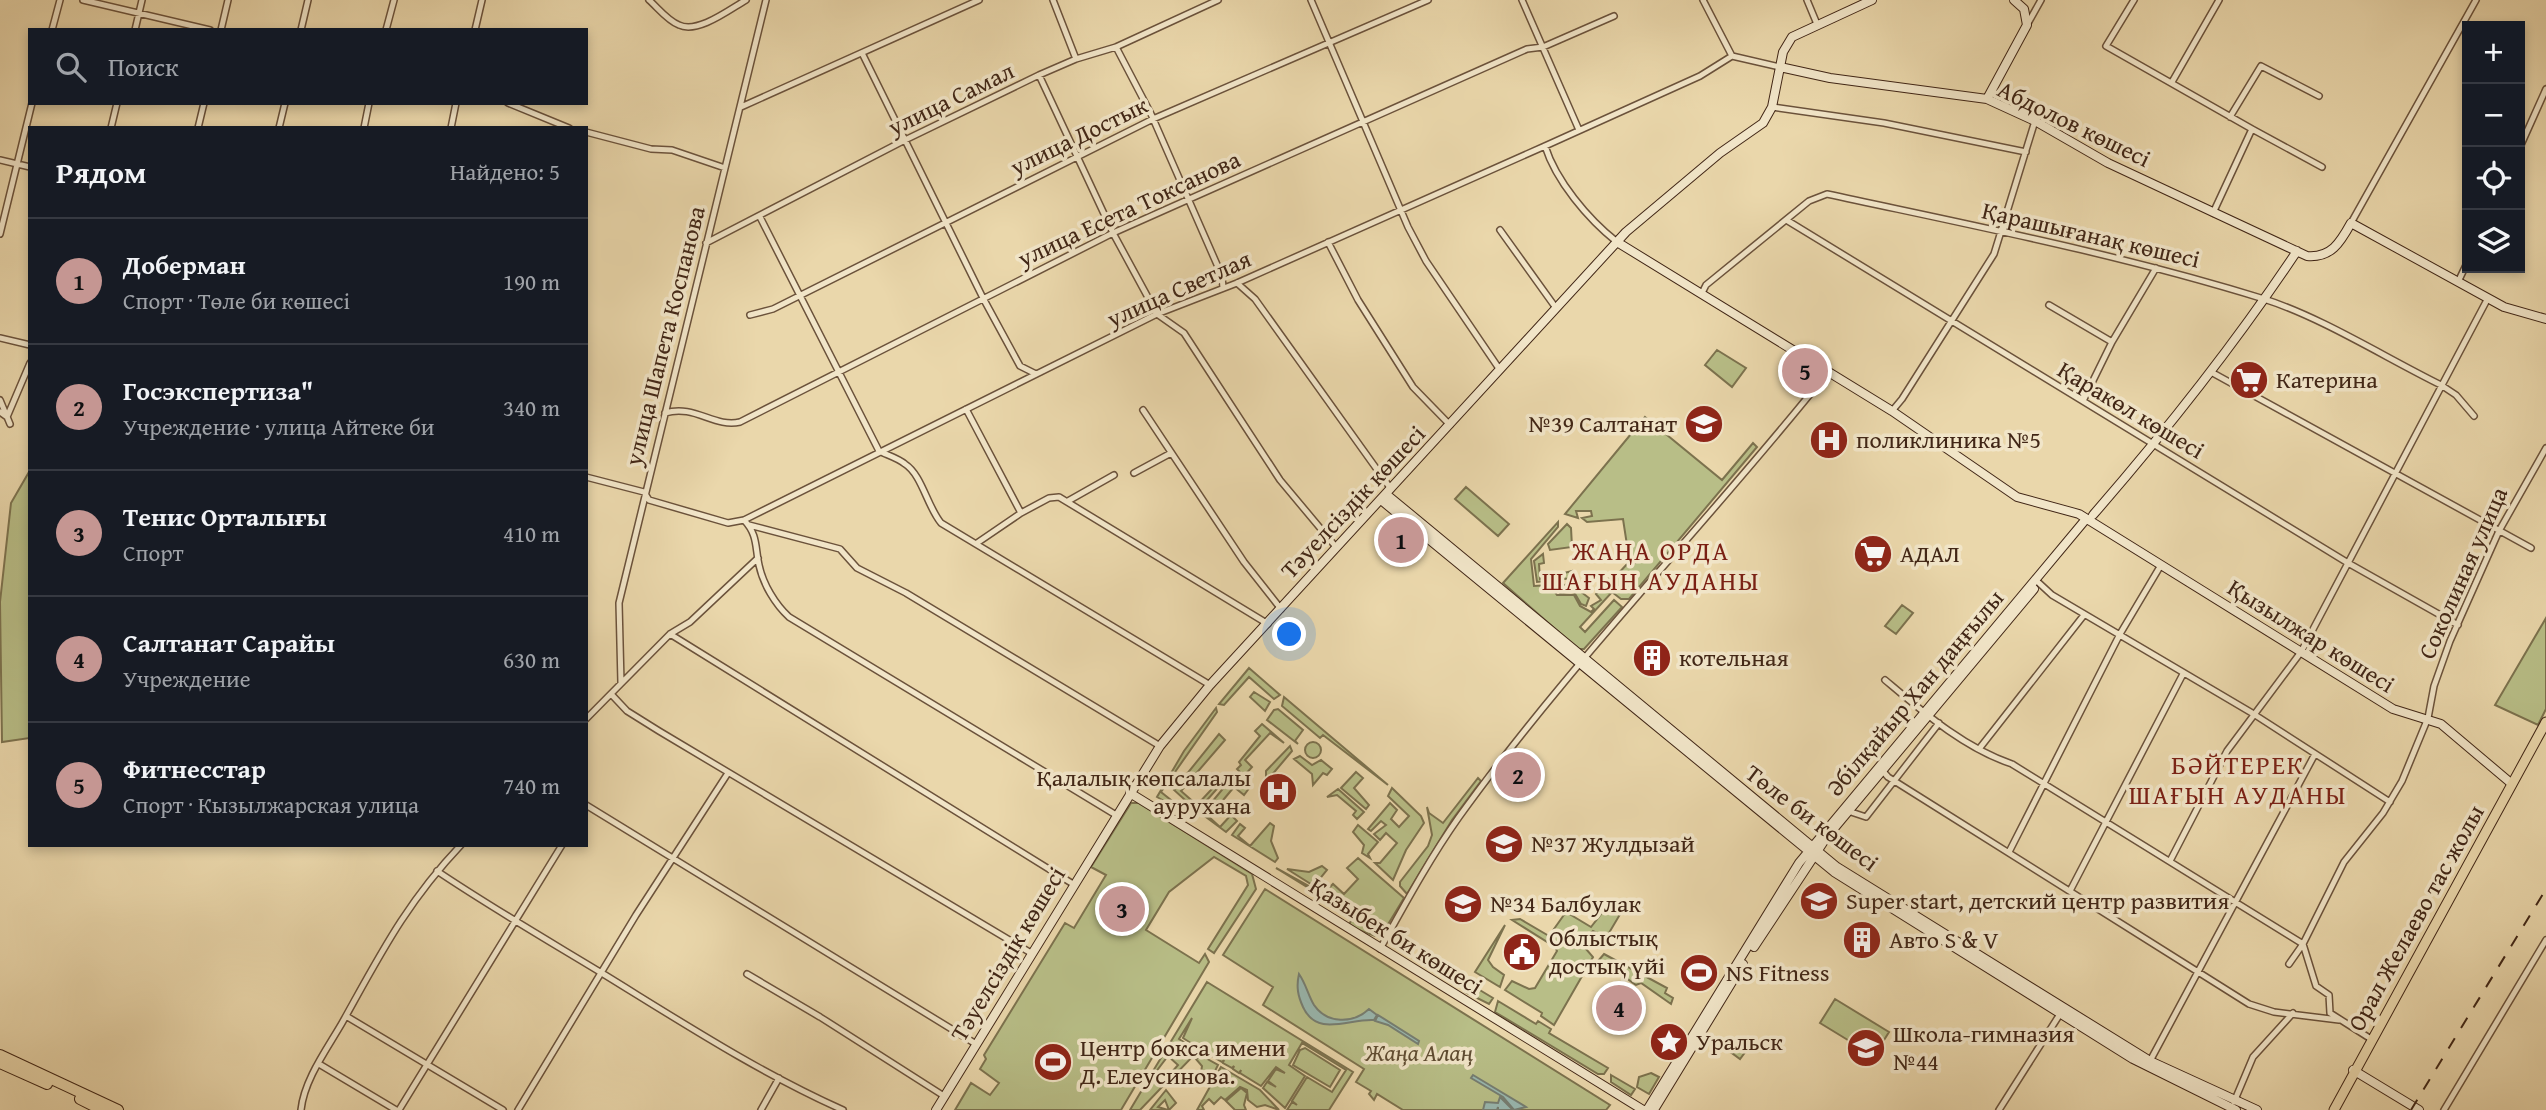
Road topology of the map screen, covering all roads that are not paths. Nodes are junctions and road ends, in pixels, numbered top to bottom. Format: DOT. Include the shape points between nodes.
graph roads {
  1 [pos="60,0"];
  2 [pos="83,0"];
  3 [pos="142,0"];
  4 [pos="228,0"];
  5 [pos="309,0"];
  6 [pos="394,0"];
  7 [pos="482,0"];
  8 [pos="649,0"];
  9 [pos="746,0"];
  10 [pos="766,0"];
  11 [pos="979,0"];
  12 [pos="1053,0"];
  13 [pos="1218,0"];
  14 [pos="1311,0"];
  15 [pos="1428,0"];
  16 [pos="1522,0"];
  17 [pos="1703,0"];
  18 [pos="1807,0"];
  19 [pos="1872,0"];
  20 [pos="2014,0"];
  21 [pos="2041,0"];
  22 [pos="2134,0"];
  23 [pos="2219,0"];
  24 [pos="2476,0"];
  25 [pos="139,13"];
  26 [pos="1614,16"];
  27 [pos="1817,23"];
  28 [pos="2027,25"];
  29 [pos="53,28"];
  30 [pos="135,28"];
  31 [pos="202,28"];
  32 [pos="221,28"];
  33 [pos="302,28"];
  34 [pos="387,28"];
  35 [pos="475,28"];
  36 [pos="1330,42"];
  37 [pos="1116,47"];
  38 [pos="1543,47"];
  39 [pos="862,53"];
  40 [pos="1732,56"];
  41 [pos="1076,59"];
  42 [pos="1780,67"];
  43 [pos="1039,75"];
  44 [pos="2172,82"];
  45 [pos="2546,89"];
  46 [pos="2319,96"];
  47 [pos="1987,99"];
  48 [pos="31,105"];
  49 [pos="117,105"];
  50 [pos="204,105"];
  51 [pos="285,105"];
  52 [pos="369,105"];
  53 [pos="457,105"];
  54 [pos="513,105"];
  55 [pos="741,107"];
  56 [pos="1772,107"];
  57 [pos="2230,117"];
  58 [pos="1153,119"];
  59 [pos="1363,120"];
  60 [pos="2035,121"];
  61 [pos="111,126"];
  62 [pos="198,126"];
  63 [pos="279,126"];
  64 [pos="364,126"];
  65 [pos="451,126"];
  66 [pos="564,126"];
  67 [pos="2252,129"];
  68 [pos="1579,130"];
  69 [pos="588,133"];
  70 [pos="2525,136"];
  71 [pos="905,140"];
  72 [pos="1545,146"];
  73 [pos="2026,152"];
  74 [pos="1077,156"];
  75 [pos="0,160"];
  76 [pos="16,164"];
  77 [pos="28,167"];
  78 [pos="2322,167"];
  79 [pos="725,168"];
  80 [pos="1189,197"];
  81 [pos="1399,209"];
  82 [pos="2213,212"];
  83 [pos="760,217"];
  84 [pos="945,220"];
  85 [pos="1788,220"];
  86 [pos="2351,223"];
  87 [pos="1500,230"];
  88 [pos="2003,230"];
  89 [pos="1113,233"];
  90 [pos="0,234"];
  91 [pos="1617,242"];
  92 [pos="706,243"];
  93 [pos="1328,243"];
  94 [pos="2297,251"];
  95 [pos="2156,268"];
  96 [pos="2462,273"];
  97 [pos="2458,282"];
  98 [pos="1237,283"];
  99 [pos="1223,288"];
  100 [pos="799,293"];
  101 [pos="1702,293"];
  102 [pos="983,298"];
  103 [pos="2488,298"];
  104 [pos="2265,299"];
  105 [pos="2049,305"];
  106 [pos="1556,308"];
  107 [pos="1157,314"];
  108 [pos="750,315"];
  109 [pos="2546,319"];
  110 [pos="1951,321"];
  111 [pos="0,338"];
  112 [pos="2112,342"];
  113 [pos="28,345"];
  114 [pos="28,368"];
  115 [pos="1500,370"];
  116 [pos="839,371"];
  117 [pos="1828,372"];
  118 [pos="2211,372"];
  119 [pos="1036,374"];
  120 [pos="2441,384"];
  121 [pos="0,400"];
  122 [pos="2083,401"];
  123 [pos="966,408"];
  124 [pos="1143,410"];
  125 [pos="1892,411"];
  126 [pos="0,412"];
  127 [pos="665,413"];
  128 [pos="2474,416"];
  129 [pos="9,420"];
  130 [pos="1450,425"];
  131 [pos="2154,445"];
  132 [pos="2546,448"];
  133 [pos="879,451"];
  134 [pos="1171,453"];
  135 [pos="2394,473"];
  136 [pos="1134,474"];
  137 [pos="1114,475"];
  138 [pos="588,478"];
  139 [pos="644,492"];
  140 [pos="1386,494"];
  141 [pos="1068,501"];
  142 [pos="1021,513"];
  143 [pos="2090,519"];
  144 [pos="744,520"];
  145 [pos="749,525"];
  146 [pos="2499,531"];
  147 [pos="977,542"];
  148 [pos="1336,547"];
  149 [pos="2530,548"];
  150 [pos="758,558"];
  151 [pos="2348,563"];
  152 [pos="2161,565"];
  153 [pos="2039,583"];
  154 [pos="1281,609"];
  155 [pos="2084,615"];
  156 [pos="1268,624"];
  157 [pos="2458,625"];
  158 [pos="670,634"];
  159 [pos="2120,634"];
  160 [pos="2301,652"];
  161 [pos="1582,661"];
  162 [pos="2183,674"];
  163 [pos="1885,680"];
  164 [pos="621,683"];
  165 [pos="1210,685"];
  166 [pos="611,694"];
  167 [pos="1923,711"];
  168 [pos="2252,713"];
  169 [pos="588,717"];
  170 [pos="2428,718"];
  171 [pos="2546,722"];
  172 [pos="1939,723"];
  173 [pos="1160,746"];
  174 [pos="1979,749"];
  175 [pos="2315,754"];
  176 [pos="1881,768"];
  177 [pos="728,773"];
  178 [pos="1894,781"];
  179 [pos="2045,784"];
  180 [pos="2512,784"];
  181 [pos="1130,793"];
  182 [pos="2390,802"];
  183 [pos="588,807"];
  184 [pos="1849,811"];
  185 [pos="1116,815"];
  186 [pos="2107,824"];
  187 [pos="459,847"];
  188 [pos="561,847"];
  189 [pos="1812,852"];
  190 [pos="2009,852"];
  191 [pos="674,857"];
  192 [pos="2170,861"];
  193 [pos="437,871"];
  194 [pos="1073,884"];
  195 [pos="2071,889"];
  196 [pos="2235,900"];
  197 [pos="514,923"];
  198 [pos="2546,940"];
  199 [pos="2303,944"];
  200 [pos="1380,948"];
  201 [pos="1031,953"];
  202 [pos="2289,964"];
  203 [pos="2198,971"];
  204 [pos="603,974"];
  205 [pos="747,974"];
  206 [pos="2062,1011"];
  207 [pos="2293,1013"];
  208 [pos="346,1016"];
  209 [pos="2346,1021"];
  210 [pos="2371,1039"];
  211 [pos="976,1044"];
  212 [pos="0,1055"];
  213 [pos="0,1063"];
  214 [pos="319,1064"];
  215 [pos="2148,1064"];
  216 [pos="428,1066"];
  217 [pos="2353,1070"];
  218 [pos="779,1079"];
  219 [pos="944,1097"];
  220 [pos="2235,1106"];
  221 [pos="102,1110"];
  222 [pos="118,1110"];
  223 [pos="301,1110"];
  224 [pos="398,1110"];
  225 [pos="503,1110"];
  226 [pos="518,1110"];
  227 [pos="761,1110"];
  228 [pos="843,1110"];
  229 [pos="936,1110"];
  230 [pos="1645,1110"];
  231 [pos="1654,1110"];
  232 [pos="2000,1110"];
  233 [pos="2257,1110"];
  234 [pos="2333,1110"];
  235 [pos="2419,1110"];
  236 [pos="2444,1110"];
  1 -- 29 [label="street"];
  2 -- 25 [label="street"];
  3 -- 25 [label="street"];
  4 -- 32 [label="street"];
  5 -- 33 [label="street"];
  6 -- 34 [label="street"];
  7 -- 35 [label="street"];
  8 -- 9 [label="street" via="677,25 687,27"];
  10 -- 55 [label="street, улица Шапета Коспанова"];
  11 -- 39 [label="street"];
  12 -- 41 [label="street"];
  13 -- 37 [label="street, улица Самал"];
  14 -- 36 [label="street"];
  15 -- 36 [label="street, улица Достык"];
  16 -- 38 [label="street"];
  17 -- 40 [label="street"];
  18 -- 27 [label="street"];
  19 -- 27 [label="street, Тәуелсіздік көшесі"];
  20 -- 28 [label="street" via="2027,14"];
  21 -- 28 [label="street"];
  22 -- 44 [label="street" via="2106,46"];
  23 -- 44 [label="street"];
  24 -- 86 [label="street"];
  25 -- 30 [label="street"];
  25 -- 31 [label="street"];
  26 -- 38 [label="street, улица Есета Токсанова"];
  27 -- 42 [label="street, Тәуелсіздік көшесі" via="1792,37"];
  28 -- 47 [label="street"];
  36 -- 58 [label="street, улица Достык"];
  36 -- 59 [label="street"];
  37 -- 41 [label="street, улица Самал"];
  37 -- 58 [label="street"];
  38 -- 59 [label="street, улица Есета Токсанова" via="1527,49"];
  38 -- 68 [label="street"];
  39 -- 55 [label="street"];
  39 -- 71 [label="street"];
  40 -- 42 [label="street"];
  40 -- 68 [label="street, улица Светлая" via="1700,76"];
  41 -- 43 [label="street, улица Самал"];
  42 -- 47 [label="street, Абдолов көшесі"];
  42 -- 56 [label="street, Тәуелсіздік көшесі"];
  43 -- 71 [label="street, улица Самал"];
  43 -- 74 [label="street"];
  44 -- 57 [label="street"];
  45 -- 70 [label="street"];
  46 -- 57 [label="street" via="2261,66"];
  47 -- 60 [label="street, Абдолов көшесі"];
  48 -- 76 [label="street"];
  49 -- 61 [label="street"];
  50 -- 62 [label="street"];
  51 -- 63 [label="street"];
  52 -- 64 [label="street"];
  53 -- 65 [label="street"];
  54 -- 66 [label="street"];
  55 -- 79 [label="street, улица Шапета Коспанова"];
  56 -- 73 [label="street" via="1884,123"];
  56 -- 91 [label="street, Тәуелсіздік көшесі" via="1756,130 1720,153"];
  57 -- 67 [label="street"];
  58 -- 74 [label="street, улица Достык"];
  58 -- 80 [label="street"];
  59 -- 80 [label="street, улица Есета Токсанова"];
  59 -- 81 [label="street"];
  60 -- 73 [label="street"];
  60 -- 82 [label="street, Абдолов көшесі" via="2108,163"];
  67 -- 78 [label="street"];
  67 -- 82 [label="street"];
  68 -- 72 [label="street, улица Светлая"];
  69 -- 79 [label="street" via="672,150"];
  71 -- 83 [label="street, улица Самал"];
  71 -- 84 [label="street"];
  72 -- 81 [label="street, улица Светлая"];
  72 -- 91 [label="street" via="1576,200"];
  73 -- 88 [label="street"];
  74 -- 84 [label="street, улица Достык"];
  74 -- 89 [label="street"];
  75 -- 76 [label="street"];
  76 -- 77 [label="street"];
  76 -- 90 [label="street"];
  79 -- 92 [label="street, улица Шапета Коспанова"];
  80 -- 89 [label="street, улица Есета Токсанова"];
  80 -- 99 [label="street"];
  81 -- 93 [label="street, улица Светлая"];
  81 -- 115 [label="street" via="1426,261"];
  82 -- 94 [label="street, Абдолов көшесі"];
  83 -- 92 [label="street, улица Самал"];
  83 -- 100 [label="street"];
  84 -- 100 [label="street, улица Достык"];
  84 -- 102 [label="street"];
  85 -- 88 [label="street, Қарашығанақ көшесі" via="1809,201 1827,194"];
  85 -- 101 [label="street, Қарашығанақ көшесі" via="1706,285"];
  85 -- 110 [label="street, Қаракөл көшесі"];
  86 -- 94 [label="street" via="2324,256"];
  86 -- 97 [label="street"];
  87 -- 106 [label="street"];
  88 -- 95 [label="street, Қарашығанақ көшесі"];
  88 -- 110 [label="street" via="1994,254"];
  89 -- 102 [label="street, улица Есета Токсанова"];
  89 -- 107 [label="street"];
  91 -- 101 [label="street, Қызылжар көшесі"];
  91 -- 106 [label="street, Тәуелсіздік көшесі"];
  92 -- 127 [label="street, улица Шапета Коспанова"];
  93 -- 98 [label="street, улица Светлая"];
  93 -- 130 [label="street" via="1413,387"];
  94 -- 104 [label="street"];
  95 -- 104 [label="street, Қарашығанақ көшесі"];
  95 -- 112 [label="street"];
  96 -- 97 [label="street"];
  97 -- 103 [label="street"];
  98 -- 99 [label="street, улица Светлая"];
  98 -- 140 [label="street" via="1255,299"];
  99 -- 107 [label="street, улица Светлая"];
  100 -- 108 [label="street, улица Достык" via="773,309"];
  100 -- 116 [label="street"];
  101 -- 117 [label="street, Қызылжар көшесі"];
  102 -- 116 [label="street, улица Есета Токсанова"];
  102 -- 119 [label="street" via="1020,366"];
  103 -- 109 [label="street"];
  103 -- 120 [label="street"];
  104 -- 118 [label="street"];
  104 -- 120 [label="street, Қарашығанақ көшесі"];
  105 -- 112 [label="street"];
  106 -- 115 [label="street, Тәуелсіздік көшесі"];
  107 -- 119 [label="street, улица Светлая"];
  107 -- 148 [label="street" via="1184,333 1280,480"];
  110 -- 122 [label="street, Қаракөл көшесі"];
  110 -- 125 [label="street"];
  111 -- 113 [label="street"];
  112 -- 122 [label="street"];
  114 -- 129 [label="street"];
  115 -- 130 [label="street, Тәуелсіздік көшесі"];
  116 -- 127 [label="street, улица Есета Токсанова" via="733,424 680,409"];
  116 -- 133 [label="street"];
  117 -- 125 [label="street, Қызылжар көшесі"];
  117 -- 161 [label="street"];
  118 -- 131 [label="street"];
  118 -- 135 [label="street"];
  119 -- 123 [label="street, улица Светлая"];
  120 -- 128 [label="street, Қарашығанақ көшесі"];
  120 -- 135 [label="street"];
  121 -- 129 [label="street"];
  122 -- 131 [label="street, Қаракөл көшесі"];
  123 -- 133 [label="street, улица Светлая"];
  123 -- 142 [label="street"];
  124 -- 134 [label="street"];
  125 -- 143 [label="street, Қызылжар көшесі" via="2017,497"];
  126 -- 129 [label="street"];
  127 -- 139 [label="street, улица Шапета Коспанова"];
  130 -- 140 [label="street, Тәуелсіздік көшесі"];
  131 -- 143 [label="street"];
  131 -- 151 [label="street, Қаракөл көшесі"];
  132 -- 146 [label="street, Соколиная улица"];
  133 -- 144 [label="street, улица Светлая"];
  133 -- 147 [label="street" via="906,464 941,523"];
  134 -- 136 [label="street"];
  134 -- 154 [label="street"];
  135 -- 146 [label="street"];
  135 -- 151 [label="street"];
  137 -- 141 [label="street"];
  138 -- 139 [label="street"];
  139 -- 144 [label="street" via="649,500 728,523"];
  139 -- 164 [label="street, улица Шапета Коспанова" via="619,603"];
  140 -- 148 [label="street, Тәуелсіздік көшесі"];
  140 -- 161 [label="street, Төле би көшесі"];
  141 -- 142 [label="street" via="1059,496 1049,498"];
  141 -- 156 [label="street"];
  142 -- 147 [label="street"];
  143 -- 152 [label="street, Қызылжар көшесі"];
  143 -- 153 [label="street, Әбілқайыр Хан даңғылы"];
  143 -- 167 [label="street, Әбілқайыр Хан даңғылы"];
  144 -- 145 [label="street"];
  145 -- 150 [label="street" via="758,542"];
  145 -- 173 [label="street" via="840,550 857,568"];
  146 -- 149 [label="street"];
  146 -- 157 [label="street, Соколиная улица"];
  147 -- 165 [label="street"];
  148 -- 154 [label="street, Тәуелсіздік көшесі"];
  150 -- 158 [label="street" via="691,622"];
  150 -- 185 [label="street" via="775,601 789,617"];
  151 -- 157 [label="street, Қаракөл көшесі"];
  151 -- 160 [label="street"];
  152 -- 159 [label="street"];
  152 -- 160 [label="street, Қызылжар көшесі"];
  153 -- 155 [label="street"];
  153 -- 167 [label="street, Әбілқайыр Хан даңғылы"];
  154 -- 156 [label="street, Тәуелсіздік көшесі"];
  155 -- 159 [label="street"];
  155 -- 174 [label="street"];
  156 -- 165 [label="street, Тәуелсіздік көшесі"];
  157 -- 170 [label="street, Соколиная улица" via="2434,686"];
  158 -- 164 [label="street"];
  158 -- 194 [label="street"];
  159 -- 162 [label="street"];
  159 -- 179 [label="street"];
  160 -- 168 [label="street"];
  160 -- 170 [label="street, Қызылжар көшесі" via="2393,709"];
  161 -- 189 [label="street, Төле би көшесі"];
  161 -- 200 [label="street" via="1458,818"];
  162 -- 168 [label="street"];
  162 -- 186 [label="street"];
  163 -- 167 [label="street"];
  164 -- 166 [label="street"];
  165 -- 173 [label="street, Тәуелсіздік көшесі"];
  166 -- 169 [label="street"];
  166 -- 177 [label="street" via="627,711"];
  167 -- 172 [label="street"];
  167 -- 176 [label="street, Әбілқайыр Хан даңғылы"];
  168 -- 175 [label="street"];
  168 -- 192 [label="street"];
  170 -- 180 [label="street, Қызылжар көшесі"];
  170 -- 182 [label="street, Соколиная улица"];
  171 -- 180 [label="main road, Орал Желаево тас жолы"];
  172 -- 174 [label="street"];
  172 -- 178 [label="street"];
  173 -- 181 [label="street, Тәуелсіздік көшесі"];
  174 -- 179 [label="street"];
  175 -- 182 [label="street"];
  175 -- 196 [label="street"];
  176 -- 178 [label="street"];
  176 -- 184 [label="street, Әбілқайыр Хан даңғылы"];
  176 -- 189 [label="street, Әбілқайыр Хан даңғылы"];
  177 -- 191 [label="street"];
  177 -- 201 [label="street"];
  178 -- 184 [label="street" via="1866,817"];
  178 -- 190 [label="street"];
  179 -- 186 [label="street"];
  179 -- 190 [label="street"];
  180 -- 210 [label="main road, Орал Желаево тас жолы"];
  181 -- 185 [label="street, Тәуелсіздік көшесі"];
  181 -- 200 [label="street, Қазыбек би көшесі"];
  182 -- 199 [label="street, Соколиная улица" via="2344,862"];
  183 -- 191 [label="street"];
  184 -- 189 [label="street, Әбілқайыр Хан даңғылы"];
  185 -- 194 [label="street, Тәуелсіздік көшесі"];
  186 -- 192 [label="street"];
  186 -- 195 [label="street"];
  187 -- 193 [label="street"];
  188 -- 197 [label="street"];
  189 -- 206 [label="street, Төле би көшесі"];
  189 -- 230 [label="street, Әбілқайыр Хан даңғылы"];
  189 -- 231 [label="street, Әбілқайыр Хан даңғылы"];
  190 -- 195 [label="street"];
  191 -- 204 [label="street"];
  191 -- 211 [label="street"];
  192 -- 196 [label="street"];
  193 -- 197 [label="street"];
  193 -- 208 [label="street" via="390,933"];
  194 -- 201 [label="street, Тәуелсіздік көшесі"];
  195 -- 203 [label="street"];
  196 -- 199 [label="street"];
  196 -- 203 [label="street"];
  197 -- 204 [label="street"];
  197 -- 216 [label="street"];
  198 -- 236 [label="street"];
  199 -- 202 [label="street, Соколиная улица"];
  199 -- 209 [label="street" via="2316,986 2329,995 2328,1008"];
  200 -- 230 [label="street, Қазыбек би көшесі"];
  201 -- 211 [label="street, Тәуелсіздік көшесі"];
  203 -- 207 [label="street" via="2249,1004"];
  203 -- 215 [label="street"];
  204 -- 218 [label="street"];
  204 -- 226 [label="street"];
  205 -- 219 [label="street"];
  206 -- 215 [label="street, Төле би көшесі"];
  206 -- 232 [label="street"];
  207 -- 209 [label="street"];
  207 -- 220 [label="street" via="2253,1057"];
  208 -- 214 [label="street"];
  208 -- 216 [label="street"];
  209 -- 210 [label="street"];
  210 -- 217 [label="main road, Орал Желаево тас жолы"];
  211 -- 219 [label="street, Тәуелсіздік көшесі"];
  212 -- 222 [label="highway"];
  213 -- 221 [label="highway"];
  214 -- 223 [label="street"];
  214 -- 224 [label="street"];
  215 -- 220 [label="street, Төле би көшесі"];
  216 -- 224 [label="street"];
  216 -- 225 [label="street"];
  217 -- 234 [label="main road, Орал Желаево тас жолы"];
  217 -- 235 [label="street"];
  218 -- 227 [label="street"];
  218 -- 228 [label="street"];
  219 -- 229 [label="street, Тәуелсіздік көшесі"];
  220 -- 233 [label="street, Төле би көшесі"];
}
